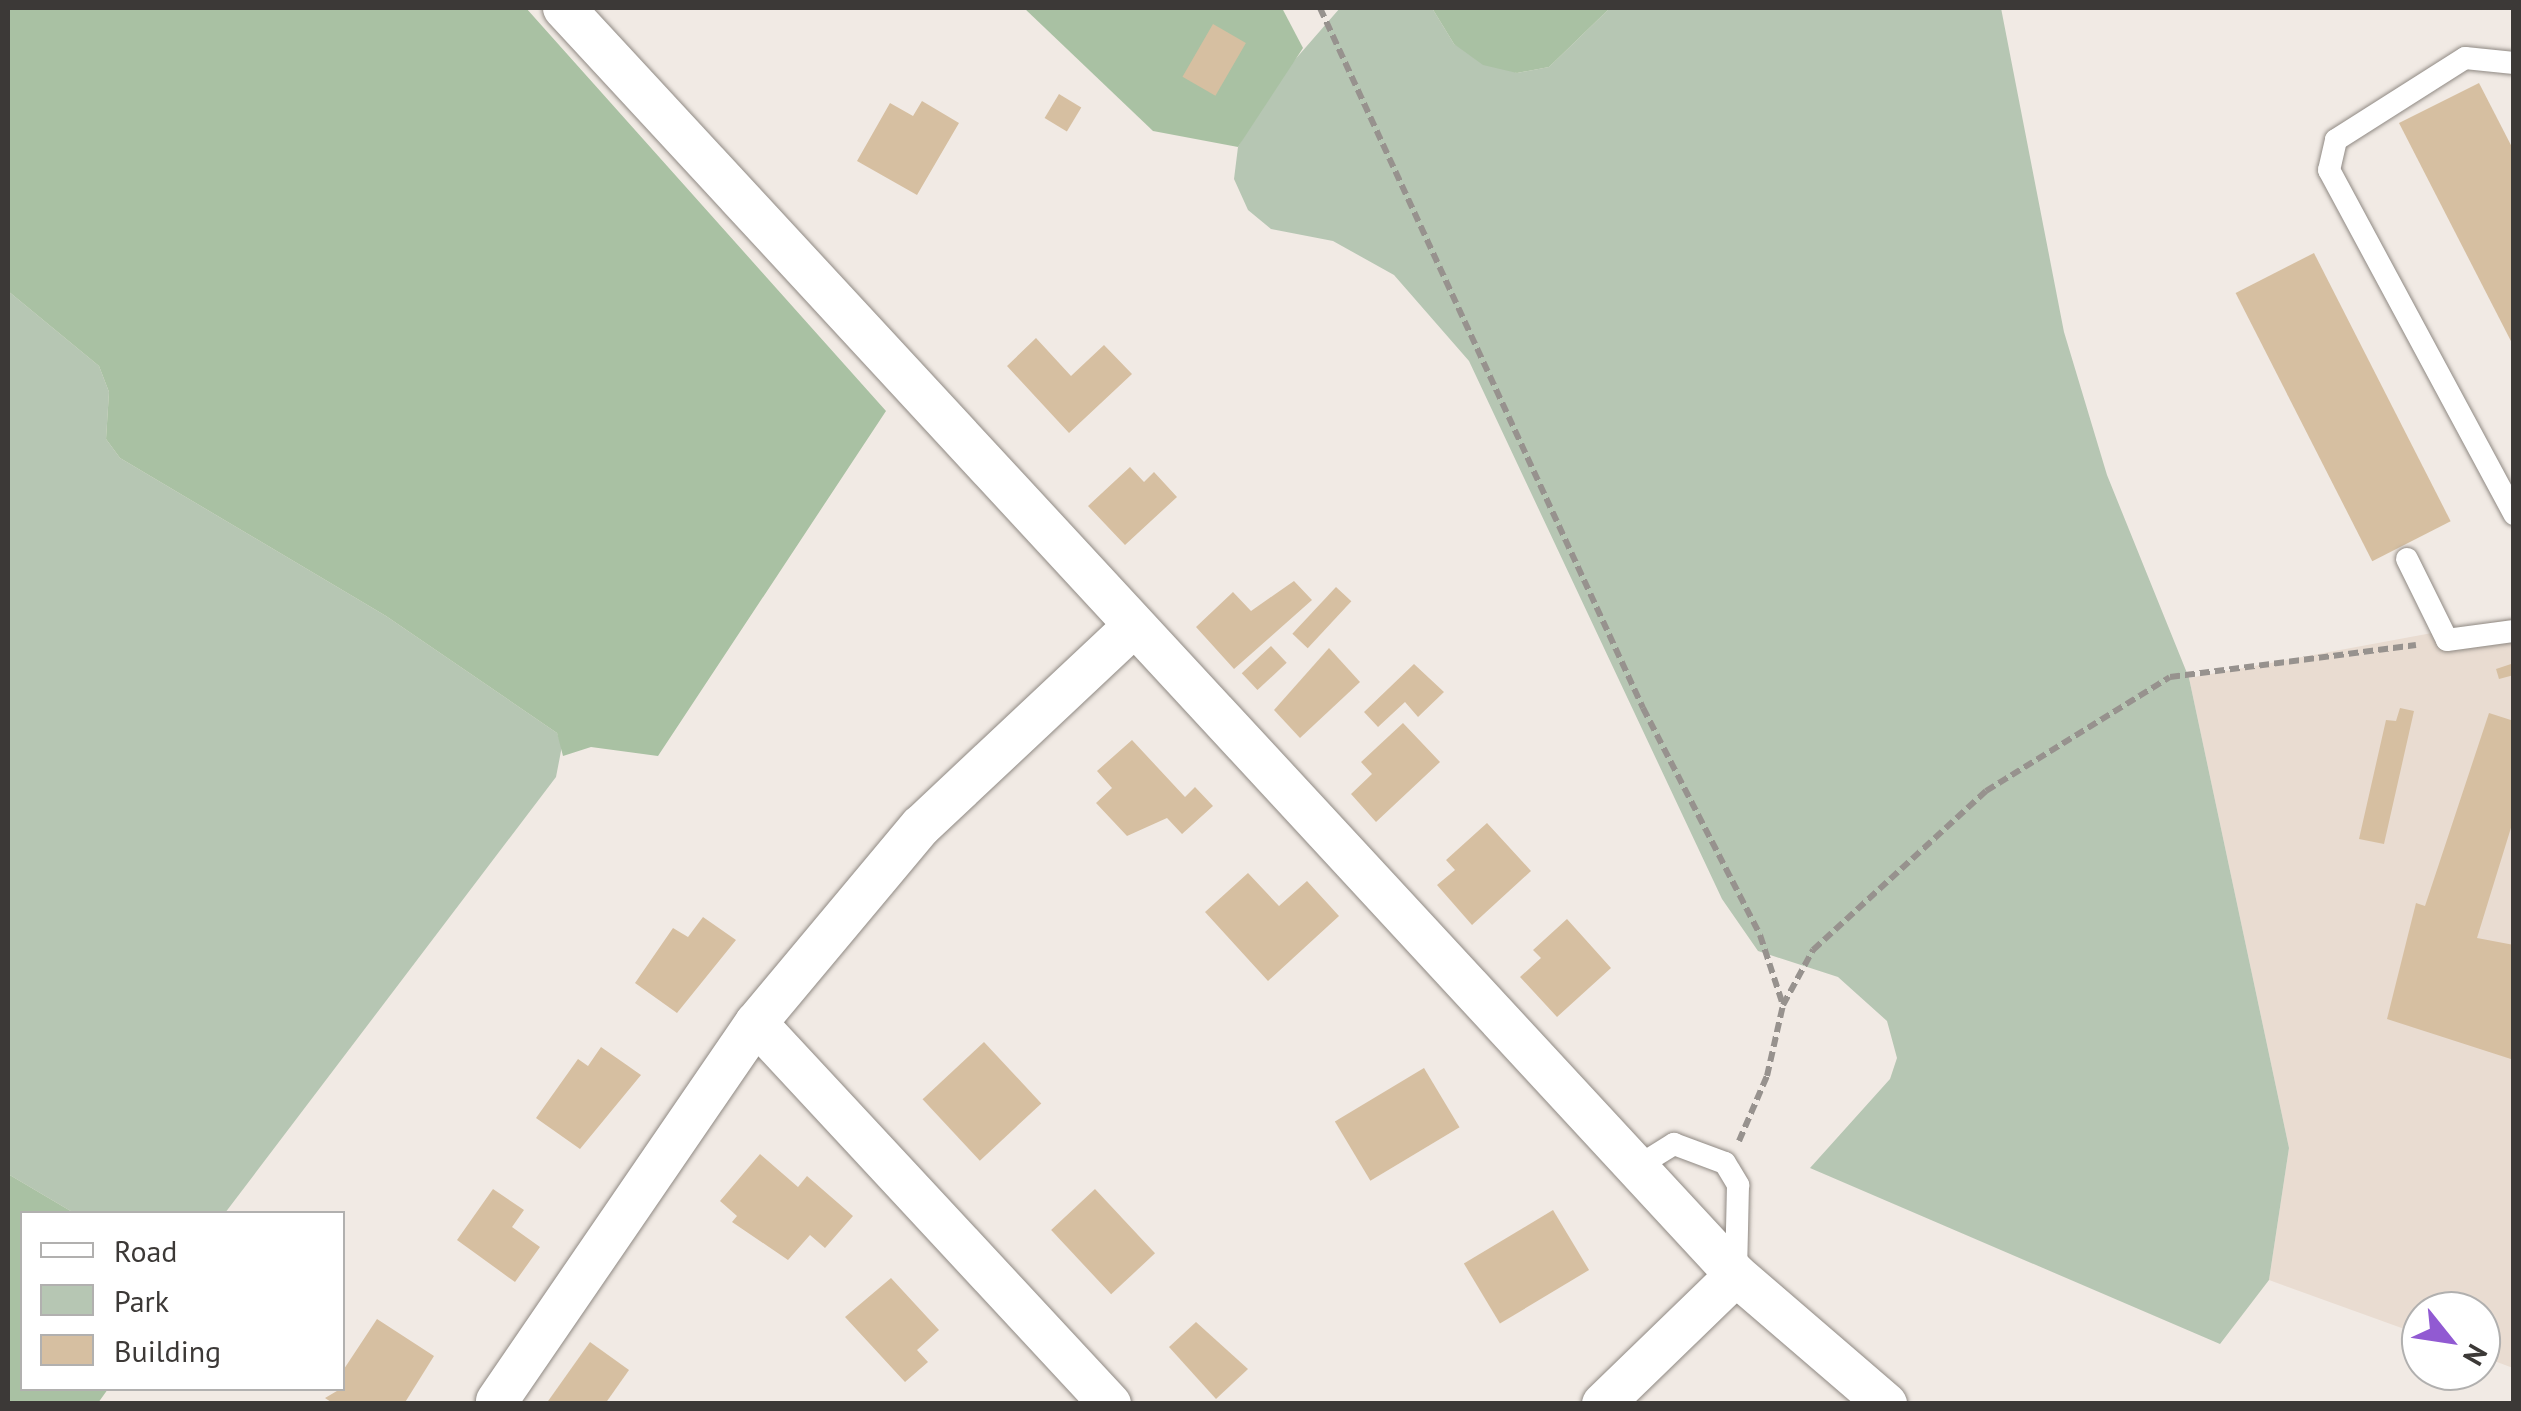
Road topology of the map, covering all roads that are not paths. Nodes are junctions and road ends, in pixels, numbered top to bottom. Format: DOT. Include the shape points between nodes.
graph roads {
  1 [pos="564,8"];
  2 [pos="2514,63"];
  3 [pos="2514,514"];
  4 [pos="2407,559"];
  5 [pos="1130,630"];
  6 [pos="2514,631"];
  7 [pos="756,1022"];
  8 [pos="1640,1165"];
  9 [pos="1736,1275"];
  10 [pos="497,1400"];
  11 [pos="1110,1404"];
  12 [pos="1603,1404"];
  13 [pos="1886,1404"];
  1 -- 5 [label="street"];
  2 -- 3 [label="lane" via="2465,58 2336,140 2329,170"];
  4 -- 6 [label="lane" via="2447,640"];
  5 -- 7 [label="street" via="920,826"];
  5 -- 8 [label="street"];
  7 -- 10 [label="street"];
  7 -- 11 [label="street"];
  8 -- 9 [label="street"];
  8 -- 9 [label="lane" via="1674,1144 1725,1163 1738,1185"];
  9 -- 12 [label="street"];
  9 -- 13 [label="street"];
}
